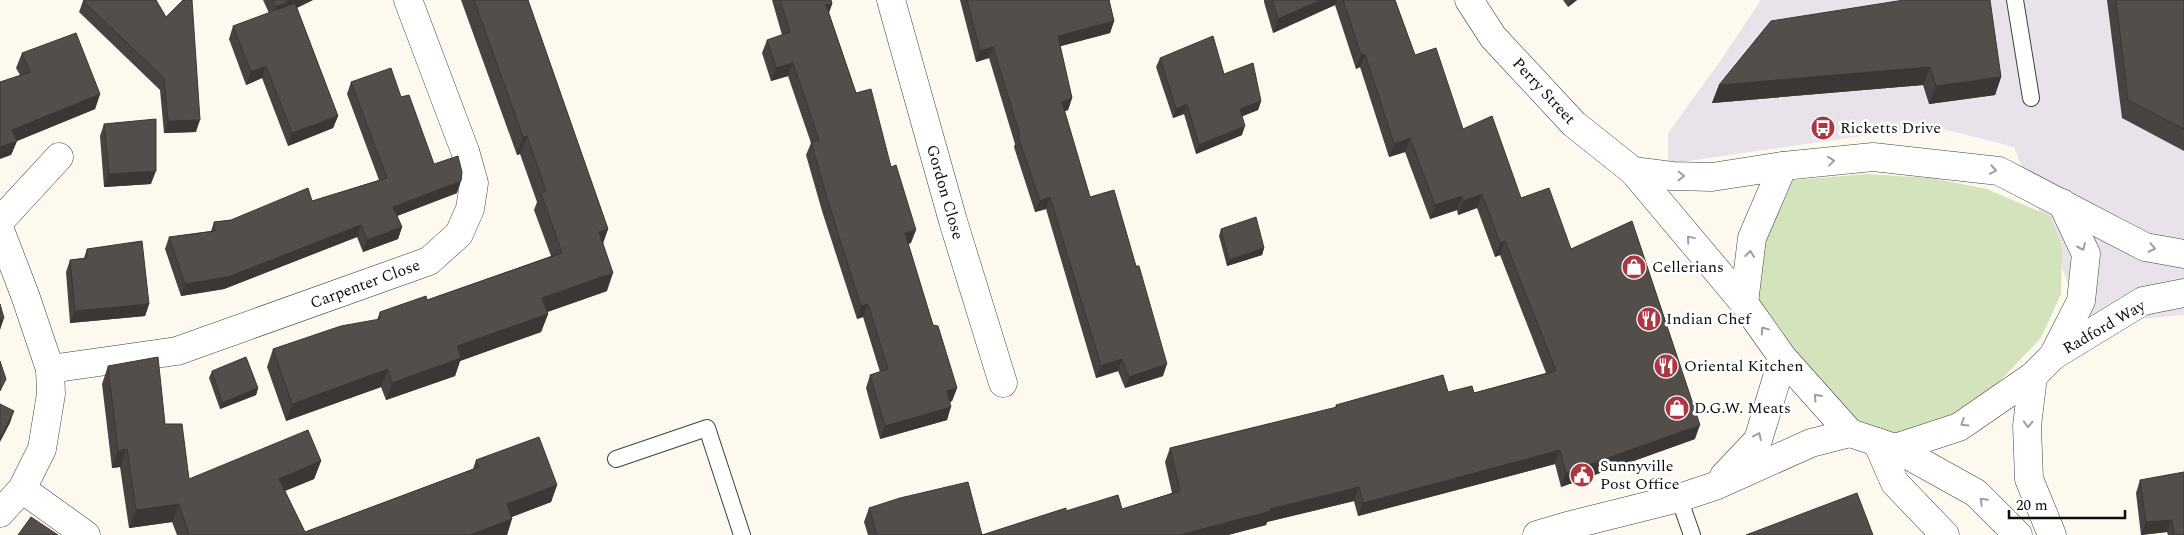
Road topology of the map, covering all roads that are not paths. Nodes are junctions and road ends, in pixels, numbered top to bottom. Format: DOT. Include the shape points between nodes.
graph roads {
  1 [pos="408,0"];
  2 [pos="892,0"];
  3 [pos="1469,0"];
  4 [pos="2015,0"];
  5 [pos="2031,98"];
  6 [pos="60,158"];
  7 [pos="1783,166"];
  8 [pos="1633,171"];
  9 [pos="2062,203"];
  10 [pos="0,221"];
  11 [pos="0,230"];
  12 [pos="2184,254"];
  13 [pos="2184,293"];
  14 [pos="1744,303"];
  15 [pos="2053,356"];
  16 [pos="1783,358"];
  17 [pos="50,369"];
  18 [pos="2033,376"];
  19 [pos="1003,383"];
  20 [pos="1850,433"];
  21 [pos="1886,445"];
  22 [pos="616,459"];
  23 [pos="1715,486"];
  24 [pos="22,489"];
  25 [pos="1679,498"];
  26 [pos="0,513"];
  27 [pos="86,535"];
  28 [pos="742,535"];
  29 [pos="1537,535"];
  30 [pos="1692,535"];
  31 [pos="1945,535"];
  32 [pos="2018,535"];
  33 [pos="2052,535"];
  1 -- 17 [label="street, Carpenter Close" via="474,183 470,209 459,234 429,261 177,350"];
  2 -- 19 [label="street, Gordon Close" via="953,221"];
  3 -- 8 [label="street, Perry Street" via="1493,37 1568,116 1594,142"];
  4 -- 5 [label="lane"];
  6 -- 10 [label="street"];
  8 -- 7 [label="street, Perry Street, one-way" via="1712,177"];
  7 -- 9 [label="street, Perry Street, one-way" via="1873,156 1932,162 1999,171"];
  14 -- 7 [label="street, one-way" via="1752,238"];
  14 -- 8 [label="street, Perry Street, one-way"];
  9 -- 12 [label="street, one-way" via="2145,247"];
  9 -- 15 [label="street, one-way" via="2086,254 2081,301"];
  11 -- 17 [label="street"];
  13 -- 15 [label="street, Radford Way" via="2143,301"];
  16 -- 14 [label="street, Perry Street, one-way"];
  15 -- 18 [label="street"];
  20 -- 16 [label="street, Perry Street, one-way"];
  23 -- 16 [label="street, one-way" via="1758,440"];
  17 -- 24 [label="street" via="51,394 42,449"];
  18 -- 21 [label="street, one-way" via="1959,427"];
  18 -- 33 [label="street, one-way" via="2027,426 2029,480"];
  20 -- 21 [label="street"];
  20 -- 23 [label="street" via="1811,443"];
  21 -- 31 [label="street" via="1895,483"];
  32 -- 21 [label="street, one-way" via="1976,493"];
  22 -- 28 [label="lane" via="707,428"];
  23 -- 25 [label="street"];
  24 -- 26 [label="street"];
  24 -- 27 [label="street"];
  25 -- 29 [label="street"];
  25 -- 30 [label="lane"];
}
